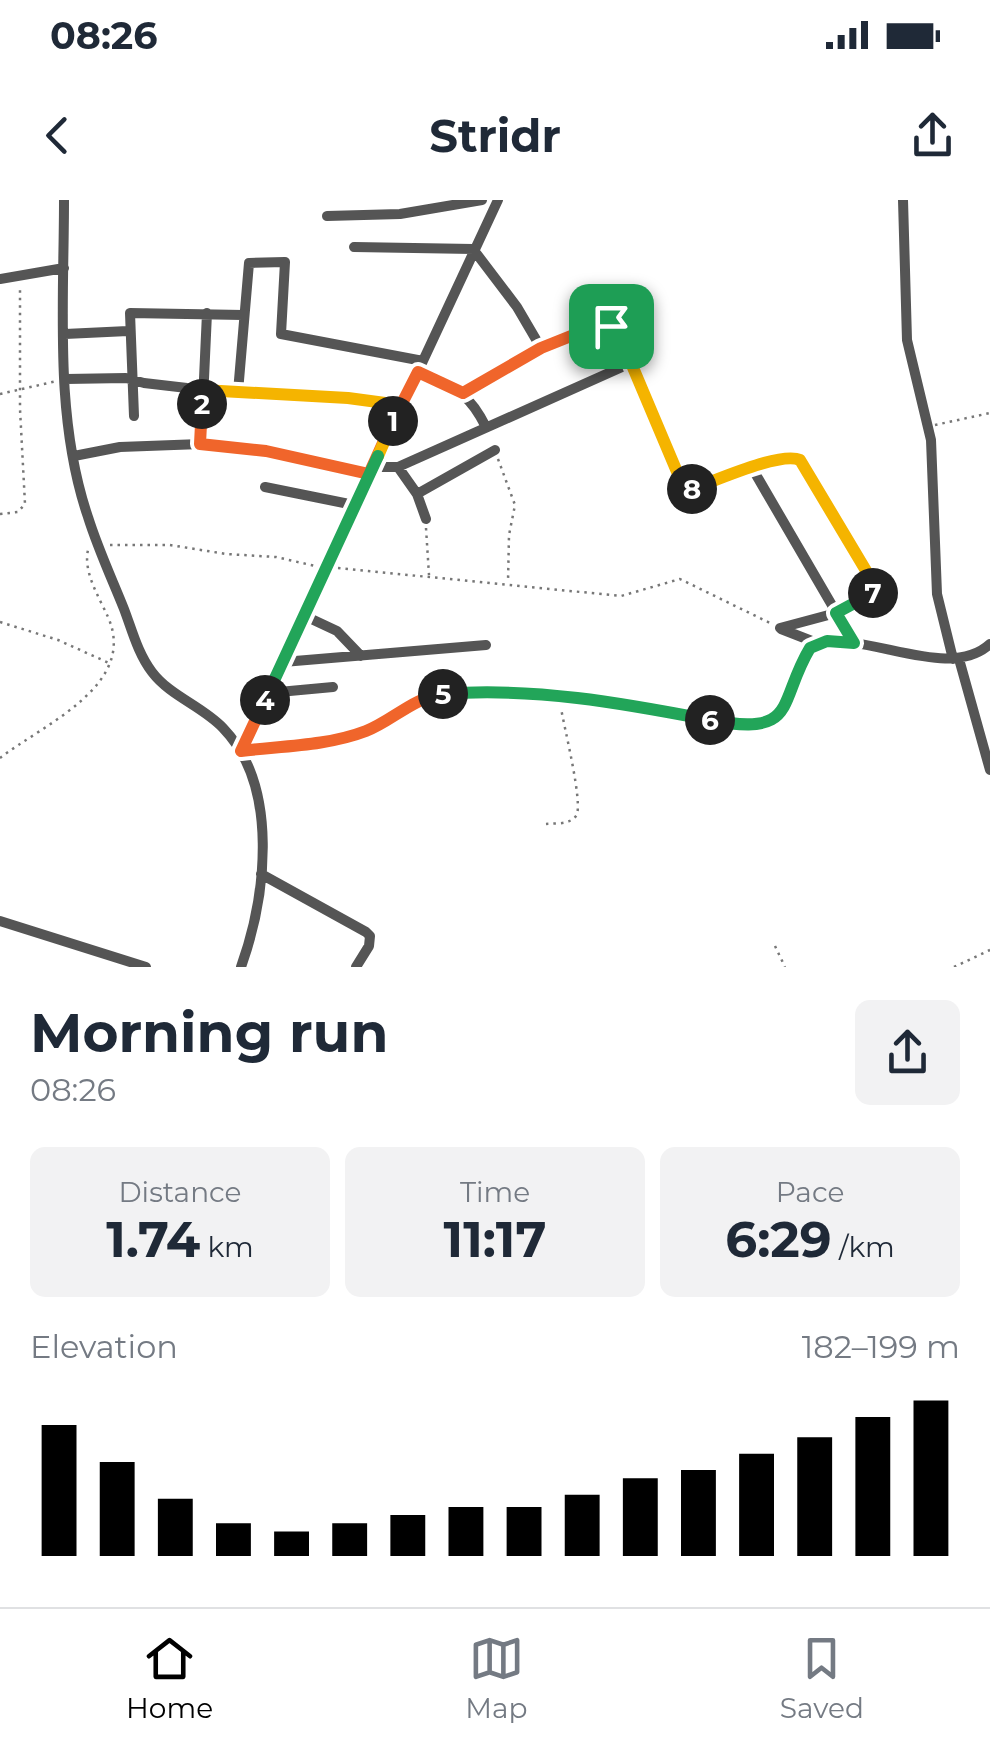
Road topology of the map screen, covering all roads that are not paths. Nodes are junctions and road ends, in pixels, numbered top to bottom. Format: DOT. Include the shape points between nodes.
graph roads {
  1 [pos="64,200"];
  2 [pos="354,200"];
  3 [pos="386,200"];
  4 [pos="482,200"];
  5 [pos="498,200"];
  6 [pos="902,200"];
  7 [pos="426,205"];
  8 [pos="383,214"];
  9 [pos="327,216"];
  10 [pos="352,216"];
  11 [pos="354,248"];
  12 [pos="473,249"];
  13 [pos="64,268"];
  14 [pos="0,279"];
  15 [pos="207,313"];
  16 [pos="243,315"];
  17 [pos="128,332"];
  18 [pos="65,334"];
  19 [pos="541,348"];
  20 [pos="632,363"];
  21 [pos="420,367"];
  22 [pos="66,379"];
  23 [pos="131,380"];
  24 [pos="203,390"];
  25 [pos="238,392"];
  26 [pos="463,393"];
  27 [pos="400,405"];
  28 [pos="134,416"];
  29 [pos="486,427"];
  30 [pos="200,444"];
  31 [pos="495,450"];
  32 [pos="74,456"];
  33 [pos="398,467"];
  34 [pos="754,468"];
  35 [pos="371,470"];
  36 [pos="265,487"];
  37 [pos="417,494"];
  38 [pos="354,505"];
  39 [pos="426,519"];
  40 [pos="836,613"];
  41 [pos="304,616"];
  42 [pos="817,643"];
  43 [pos="854,643"];
  44 [pos="486,644"];
  45 [pos="990,644"];
  46 [pos="361,656"];
  47 [pos="956,659"];
  48 [pos="283,662"];
  49 [pos="333,687"];
  50 [pos="268,692"];
  51 [pos="241,751"];
  52 [pos="990,770"];
  53 [pos="261,874"];
  54 [pos="0,920"];
  55 [pos="146,967"];
  56 [pos="241,967"];
  57 [pos="356,967"];
  1 -- 13 [label="street"];
  2 -- 10 [label="street"];
  3 -- 8 [label="street"];
  4 -- 7 [label="street"];
  5 -- 12 [label="street"];
  6 -- 47 [label="street" via="907,340 934,474 937,594"];
  7 -- 8 [label="street"];
  8 -- 10 [label="street"];
  9 -- 10 [label="street"];
  11 -- 12 [label="street"];
  12 -- 19 [label="street"];
  12 -- 21 [label="street"];
  13 -- 14 [label="street"];
  13 -- 18 [label="street"];
  15 -- 16 [label="street"];
  15 -- 17 [label="street" via="130,313"];
  15 -- 24 [label="street"];
  16 -- 21 [label="street" via="250,263 284,262 282,334"];
  16 -- 25 [label="street"];
  17 -- 18 [label="street"];
  17 -- 23 [label="street"];
  18 -- 22 [label="street"];
  19 -- 20 [label="street" via="601,324 618,332"];
  19 -- 26 [label="street"];
  20 -- 29 [label="street"];
  20 -- 34 [label="street" via="686,489"];
  21 -- 26 [label="street"];
  21 -- 27 [label="street"];
  22 -- 23 [label="street"];
  22 -- 32 [label="street"];
  23 -- 24 [label="street"];
  23 -- 28 [label="street"];
  24 -- 25 [label="street"];
  24 -- 30 [label="street"];
  25 -- 27 [label="street"];
  26 -- 29 [label="street"];
  27 -- 35 [label="street"];
  29 -- 33 [label="street"];
  30 -- 32 [label="street"];
  30 -- 35 [label="street"];
  31 -- 37 [label="street"];
  32 -- 51 [label="street" via="96,540 150,670 204,711"];
  33 -- 35 [label="street"];
  33 -- 37 [label="street"];
  34 -- 40 [label="street"];
  34 -- 40 [label="street" via="789,456 800,460 874,584 872,595"];
  35 -- 38 [label="street"];
  36 -- 38 [label="street"];
  37 -- 39 [label="street"];
  38 -- 41 [label="street"];
  40 -- 42 [label="street" via="780,628"];
  40 -- 43 [label="street"];
  41 -- 46 [label="street" via="337,631"];
  41 -- 48 [label="street"];
  42 -- 43 [label="street"];
  42 -- 51 [label="street" via="784,710 768,721 719,722 560,697 433,695 348,737"];
  43 -- 47 [label="street"];
  44 -- 46 [label="street"];
  45 -- 47 [label="street"];
  46 -- 48 [label="street"];
  47 -- 52 [label="street"];
  48 -- 50 [label="street"];
  49 -- 50 [label="street"];
  50 -- 51 [label="street"];
  51 -- 53 [label="street" via="263,816"];
  53 -- 56 [label="street"];
  53 -- 57 [label="street" via="366,932 369,946"];
  54 -- 55 [label="street"];
}
